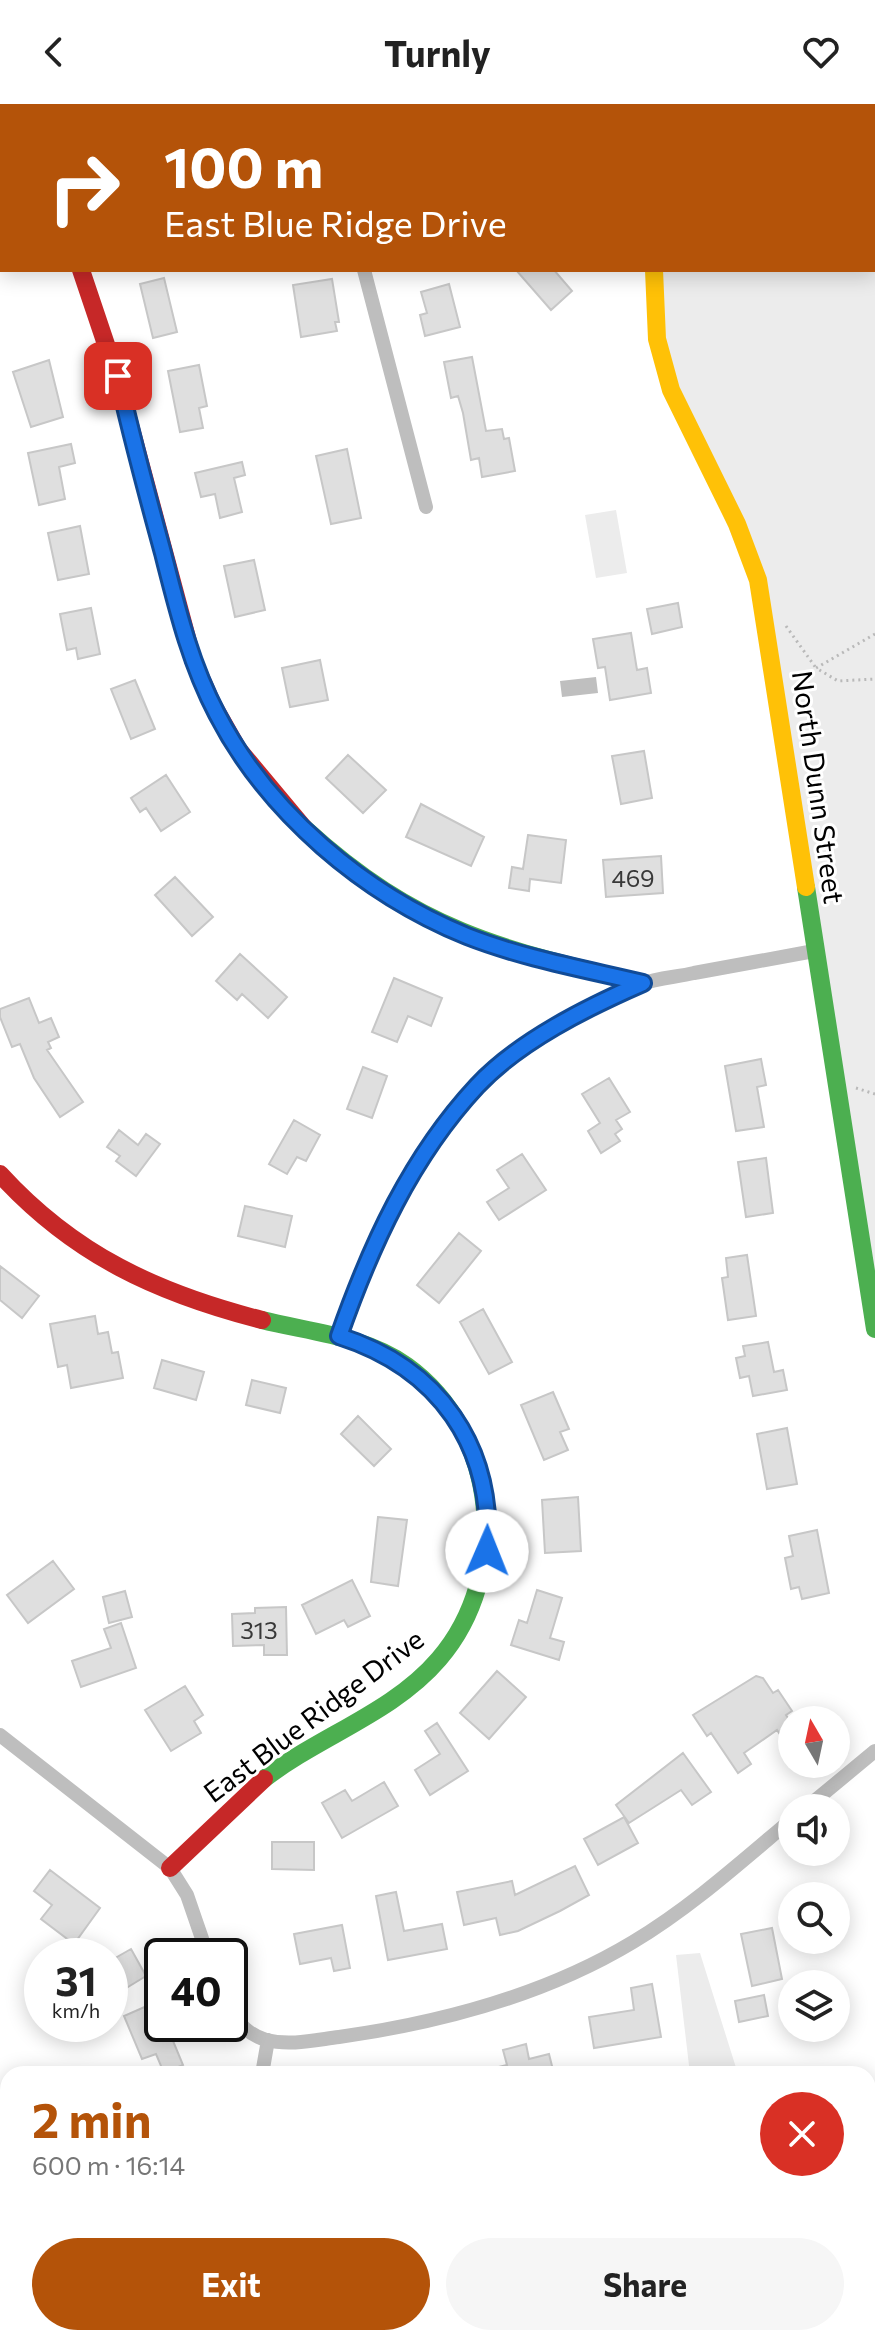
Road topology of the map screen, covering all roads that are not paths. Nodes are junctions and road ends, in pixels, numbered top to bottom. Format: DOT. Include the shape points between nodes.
graph roads {
  1 [pos="82,272"];
  2 [pos="365,272"];
  3 [pos="654,272"];
  4 [pos="426,507"];
  5 [pos="814,951"];
  6 [pos="643,983"];
  7 [pos="0,1174"];
  8 [pos="875,1329"];
  9 [pos="339,1336"];
  10 [pos="0,1735"];
  11 [pos="875,1751"];
  12 [pos="823,1794"];
  13 [pos="778,1830"];
  14 [pos="170,1868"];
  15 [pos="202,1938"];
  16 [pos="248,2031"];
  17 [pos="268,2040"];
  18 [pos="263,2066"];
  1 -- 6 [label="street" via="118,376 192,658 218,717 257,775 330,852 429,918 511,951"];
  2 -- 4 [label="street"];
  3 -- 5 [label="street, North Dunn Street" via="666,377 758,580"];
  5 -- 6 [label="street"];
  5 -- 8 [label="street, North Dunn Street"];
  6 -- 9 [label="street" via="550,1030 479,1084 429,1148 388,1215"];
  7 -- 9 [label="street, East Blue Ridge Drive" via="68,1238 130,1277 205,1304"];
  9 -- 14 [label="street, East Blue Ridge Drive" via="408,1367 445,1404 472,1451 489,1524 475,1599 453,1640 422,1676 268,1776"];
  10 -- 14 [label="street"];
  11 -- 12 [label="street"];
  13 -- 17 [label="street" via="633,1943 558,1979 466,2011 394,2028 296,2042"];
  14 -- 15 [label="street" via="187,1895"];
  16 -- 17 [label="street"];
  17 -- 18 [label="street"];
}
